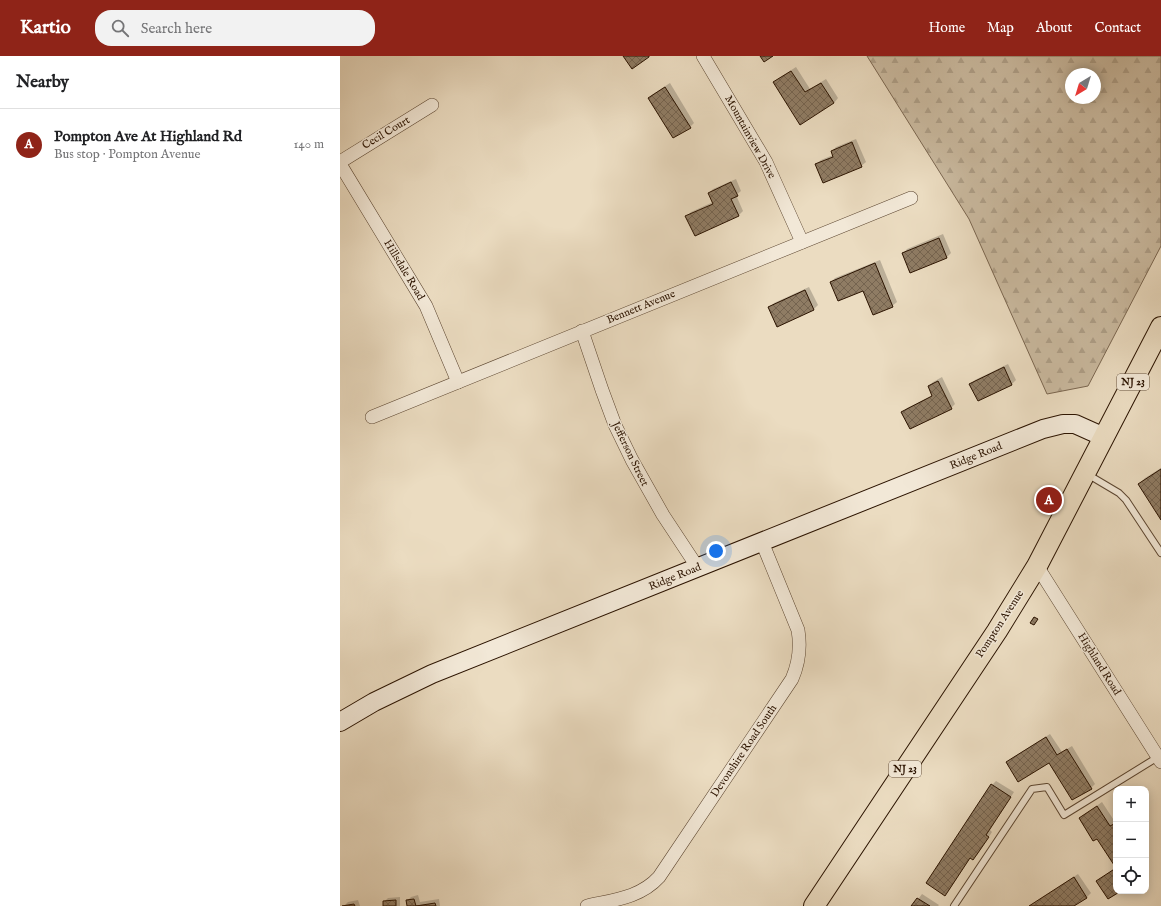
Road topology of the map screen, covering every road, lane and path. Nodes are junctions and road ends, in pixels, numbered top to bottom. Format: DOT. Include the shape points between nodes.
graph roads {
  1 [pos="703,56"];
  2 [pos="432,105"];
  3 [pos="340,163"];
  4 [pos="911,198"];
  5 [pos="802,242"];
  6 [pos="1161,327"];
  7 [pos="582,331"];
  8 [pos="458,382"];
  9 [pos="372,416"];
  10 [pos="1104,437"];
  11 [pos="1086,473"];
  12 [pos="762,542"];
  13 [pos="1161,553"];
  14 [pos="1037,566"];
  15 [pos="698,568"];
  16 [pos="340,722"];
  17 [pos="1159,760"];
  18 [pos="587,906"];
  19 [pos="814,906"];
  20 [pos="954,906"];
  1 -- 5 [label="street, Mountainview Drive" via="766,162"];
  2 -- 3 [label="street, Cecil Court"];
  3 -- 8 [label="street, Hillsdale Road" via="426,306"];
  4 -- 5 [label="street, Bennett Avenue"];
  5 -- 7 [label="street, Bennett Avenue"];
  6 -- 10 [label="main road, Pompton Avenue / NJ 23"];
  7 -- 8 [label="street, Bennett Avenue"];
  7 -- 15 [label="street, Jefferson Street" via="604,397 632,460 663,515"];
  8 -- 9 [label="street, Bennett Avenue"];
  10 -- 11 [label="main road, Pompton Avenue / NJ 23"];
  10 -- 12 [label="main road, Ridge Road" via="1075,424 1043,429"];
  11 -- 13 [label="lane" via="1126,500"];
  11 -- 14 [label="main road, Pompton Avenue / NJ 23"];
  12 -- 15 [label="main road, Ridge Road"];
  12 -- 18 [label="street, Devonshire Road South" via="800,639 799,658 792,679 659,878 639,893"];
  14 -- 17 [label="street, Highland Road"];
  14 -- 19 [label="main road, Pompton Avenue / NJ 23" via="997,632"];
  15 -- 16 [label="main road, Ridge Road" via="432,674 381,698"];
  17 -- 20 [label="lane" via="1064,815 1047,787 1032,789"];
}
